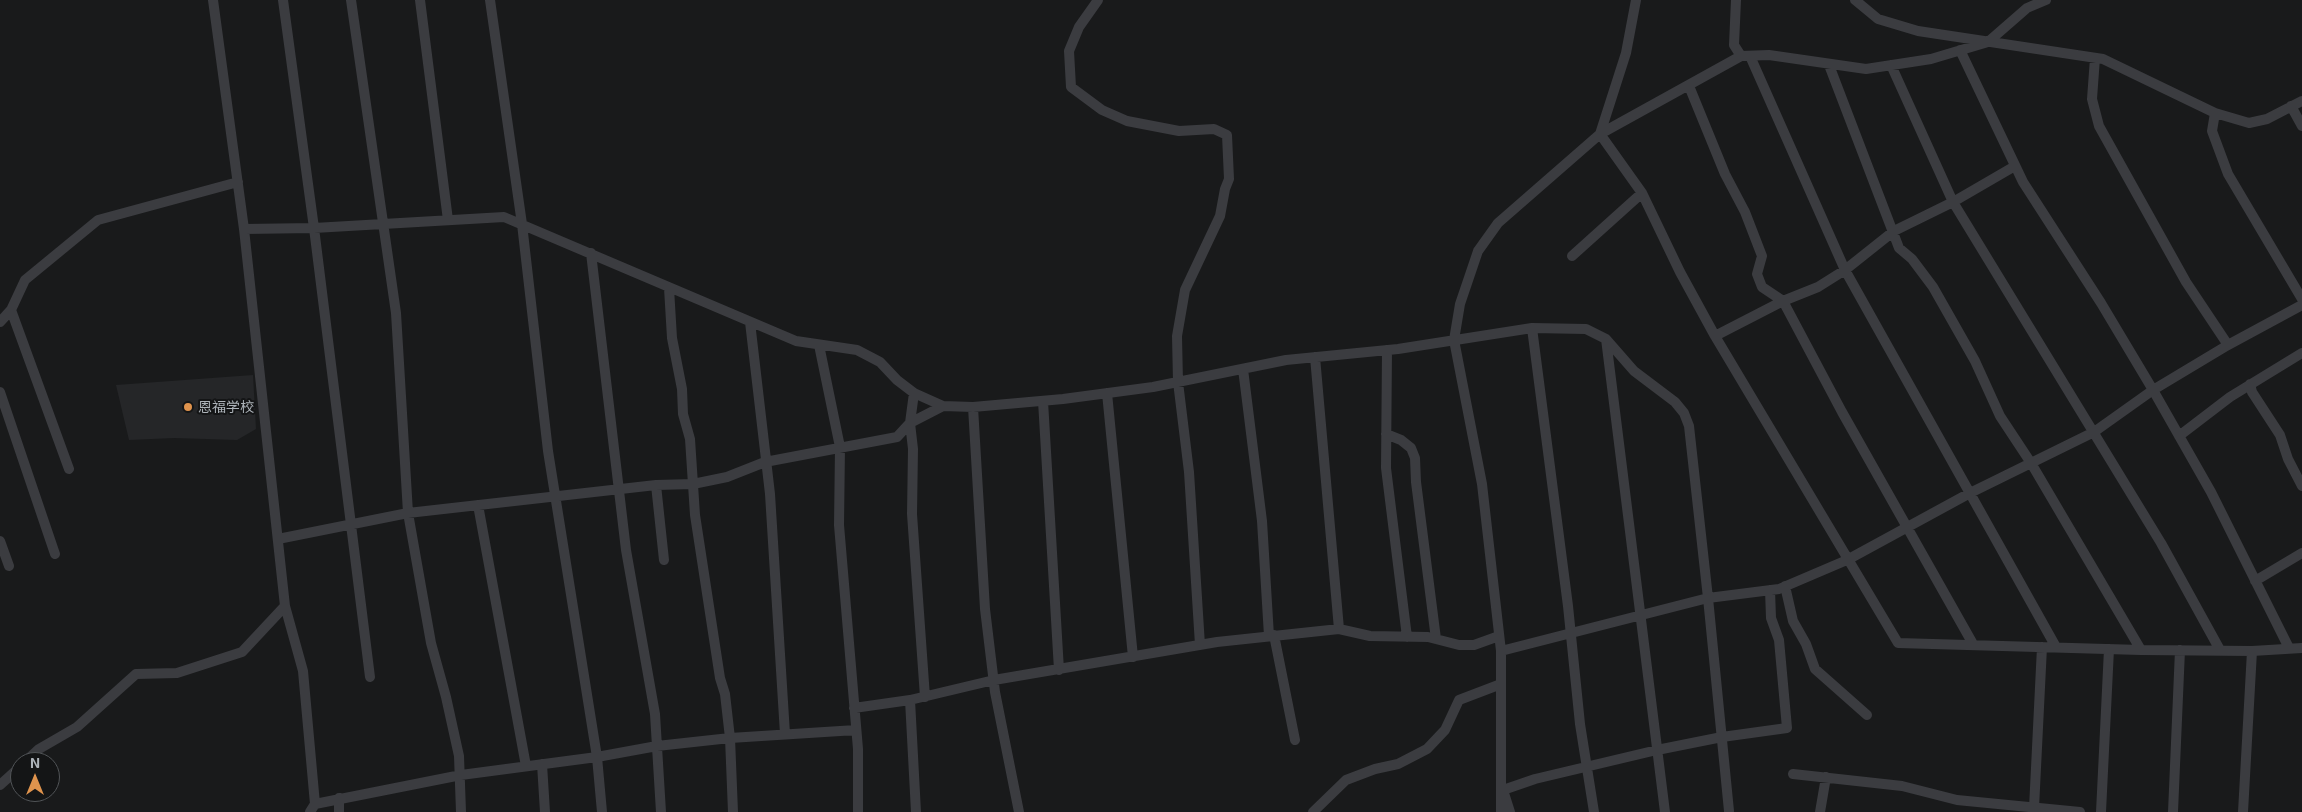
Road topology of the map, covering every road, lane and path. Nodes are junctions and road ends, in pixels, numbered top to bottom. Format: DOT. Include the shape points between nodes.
graph roads {
  1 [pos="213,0"];
  2 [pos="283,0"];
  3 [pos="351,0"];
  4 [pos="420,0"];
  5 [pos="490,0"];
  6 [pos="1098,0"];
  7 [pos="1636,0"];
  8 [pos="1736,0"];
  9 [pos="1855,0"];
  10 [pos="2046,0"];
  11 [pos="1988,42"];
  12 [pos="1960,50"];
  13 [pos="1746,56"];
  14 [pos="2095,58"];
  15 [pos="1830,65"];
  16 [pos="1891,65"];
  17 [pos="1689,86"];
  18 [pos="2302,100"];
  19 [pos="2291,106"];
  20 [pos="2215,113"];
  21 [pos="2302,126"];
  22 [pos="1600,134"];
  23 [pos="2015,166"];
  24 [pos="238,182"];
  25 [pos="1642,193"];
  26 [pos="1953,202"];
  27 [pos="448,220"];
  28 [pos="384,224"];
  29 [pos="522,224"];
  30 [pos="314,228"];
  31 [pos="244,229"];
  32 [pos="1894,231"];
  33 [pos="591,254"];
  34 [pos="1572,256"];
  35 [pos="1845,270"];
  36 [pos="669,288"];
  37 [pos="2302,299"];
  38 [pos="1783,301"];
  39 [pos="2302,305"];
  40 [pos="11,310"];
  41 [pos="0,322"];
  42 [pos="750,322"];
  43 [pos="1532,328"];
  44 [pos="1715,336"];
  45 [pos="1606,339"];
  46 [pos="1454,340"];
  47 [pos="2228,345"];
  48 [pos="819,346"];
  49 [pos="1387,350"];
  50 [pos="2302,353"];
  51 [pos="1315,357"];
  52 [pos="1242,369"];
  53 [pos="1178,382"];
  54 [pos="2250,384"];
  55 [pos="2153,390"];
  56 [pos="0,392"];
  57 [pos="914,393"];
  58 [pos="1107,393"];
  59 [pos="1043,401"];
  60 [pos="942,406"];
  61 [pos="973,407"];
  62 [pos="910,423"];
  63 [pos="2094,432"];
  64 [pos="1386,434"];
  65 [pos="2179,436"];
  66 [pos="840,447"];
  67 [pos="765,462"];
  68 [pos="2031,463"];
  69 [pos="69,469"];
  70 [pos="693,484"];
  71 [pos="656,485"];
  72 [pos="2302,486"];
  73 [pos="620,489"];
  74 [pos="1970,493"];
  75 [pos="555,496"];
  76 [pos="478,505"];
  77 [pos="408,513"];
  78 [pos="351,524"];
  79 [pos="1908,527"];
  80 [pos="278,539"];
  81 [pos="0,541"];
  82 [pos="2302,553"];
  83 [pos="55,554"];
  84 [pos="664,560"];
  85 [pos="1847,560"];
  86 [pos="9,566"];
  87 [pos="2255,580"];
  88 [pos="1785,586"];
  89 [pos="1770,590"];
  90 [pos="1708,598"];
  91 [pos="285,606"];
  92 [pos="1640,616"];
  93 [pos="1339,629"];
  94 [pos="1569,634"];
  95 [pos="1272,636"];
  96 [pos="1499,636"];
  97 [pos="1407,638"];
  98 [pos="1436,639"];
  99 [pos="1973,644"];
  100 [pos="1200,645"];
  101 [pos="2042,647"];
  102 [pos="2056,647"];
  103 [pos="2289,648"];
  104 [pos="2302,648"];
  105 [pos="2109,649"];
  106 [pos="2141,650"];
  107 [pos="2180,650"];
  108 [pos="2220,650"];
  109 [pos="1500,651"];
  110 [pos="2252,651"];
  111 [pos="1133,657"];
  112 [pos="1059,670"];
  113 [pos="370,677"];
  114 [pos="994,680"];
  115 [pos="1501,684"];
  116 [pos="925,696"];
  117 [pos="910,700"];
  118 [pos="854,708"];
  119 [pos="1867,715"];
  120 [pos="856,730"];
  121 [pos="785,734"];
  122 [pos="1722,737"];
  123 [pos="730,738"];
  124 [pos="1295,740"];
  125 [pos="657,746"];
  126 [pos="1657,750"];
  127 [pos="36,752"];
  128 [pos="597,757"];
  129 [pos="542,764"];
  130 [pos="526,766"];
  131 [pos="1588,768"];
  132 [pos="461,774"];
  133 [pos="1793,774"];
  134 [pos="10,776"];
  135 [pos="1826,777"];
  136 [pos="0,784"];
  137 [pos="1503,790"];
  138 [pos="339,798"];
  139 [pos="1966,801"];
  140 [pos="312,808"];
  141 [pos="2034,808"];
  142 [pos="460,811"];
  143 [pos="1729,811"];
  144 [pos="339,812"];
  145 [pos="546,812"];
  146 [pos="602,812"];
  147 [pos="661,812"];
  148 [pos="733,812"];
  149 [pos="858,812"];
  150 [pos="916,812"];
  151 [pos="1019,812"];
  152 [pos="1313,812"];
  153 [pos="1501,812"];
  154 [pos="1510,812"];
  155 [pos="1594,812"];
  156 [pos="1664,812"];
  157 [pos="1820,812"];
  158 [pos="1986,812"];
  159 [pos="2080,812"];
  160 [pos="2101,812"];
  161 [pos="2173,812"];
  162 [pos="2243,812"];
  1 -- 24 [label="street"];
  2 -- 30 [label="street"];
  3 -- 28 [label="street"];
  4 -- 27 [label="street"];
  5 -- 29 [label="street"];
  6 -- 53 [label="street" via="1079,27 1068,51 1071,87 1102,110 1128,121 1179,131 1214,129 1227,135 1229,179 1220,216 1185,290 1177,336"];
  7 -- 22 [label="street" via="1626,53"];
  8 -- 13 [label="street" via="1734,45"];
  9 -- 11 [label="street" via="1878,19 1918,31"];
  10 -- 11 [label="street" via="2027,8"];
  11 -- 12 [label="street"];
  11 -- 14 [label="street"];
  12 -- 16 [label="street" via="1931,59"];
  12 -- 23 [label="street"];
  13 -- 15 [label="street" via="1769,55"];
  13 -- 17 [label="street"];
  13 -- 35 [label="street"];
  14 -- 20 [label="street"];
  14 -- 47 [label="street" via="2092,99 2099,126 2186,282"];
  15 -- 16 [label="street" via="1866,68"];
  15 -- 32 [label="street"];
  16 -- 26 [label="street"];
  17 -- 22 [label="street"];
  17 -- 38 [label="street" via="1762,256 1757,274 1762,287"];
  18 -- 19 [label="street"];
  19 -- 20 [label="street" via="2267,119 2249,123"];
  19 -- 21 [label="street"];
  20 -- 37 [label="street" via="2212,131 2228,174"];
  22 -- 25 [label="street"];
  22 -- 46 [label="street" via="1498,223 1478,251 1460,304"];
  23 -- 26 [label="street"];
  23 -- 55 [label="street"];
  24 -- 31 [label="street"];
  24 -- 40 [label="street" via="98,220 25,280"];
  25 -- 34 [label="street"];
  25 -- 44 [label="street"];
  26 -- 32 [label="street"];
  26 -- 63 [label="street"];
  27 -- 28 [label="street"];
  27 -- 29 [label="street" via="504,217"];
  28 -- 30 [label="street"];
  28 -- 77 [label="street" via="396,313"];
  29 -- 33 [label="street"];
  29 -- 75 [label="street"];
  30 -- 31 [label="street"];
  30 -- 78 [label="street"];
  31 -- 80 [label="street"];
  32 -- 35 [label="street"];
  32 -- 68 [label="street" via="1899,248 1934,287 2000,416"];
  33 -- 36 [label="street"];
  33 -- 73 [label="street"];
  35 -- 38 [label="street" via="1818,288"];
  35 -- 74 [label="street"];
  36 -- 42 [label="street"];
  36 -- 70 [label="street" via="672,338 682,389 683,414 690,439"];
  38 -- 44 [label="street"];
  38 -- 79 [label="street"];
  39 -- 47 [label="street"];
  40 -- 41 [label="street"];
  40 -- 69 [label="street"];
  42 -- 48 [label="street"];
  42 -- 67 [label="street"];
  43 -- 45 [label="street" via="1586,329"];
  43 -- 46 [label="street"];
  43 -- 94 [label="street"];
  44 -- 85 [label="street"];
  45 -- 90 [label="street" via="1634,371 1675,402 1690,426"];
  45 -- 92 [label="street"];
  46 -- 49 [label="street"];
  46 -- 96 [label="street" via="1482,484"];
  47 -- 55 [label="street"];
  48 -- 57 [label="street" via="856,350 880,362"];
  48 -- 66 [label="street"];
  49 -- 51 [label="street"];
  49 -- 64 [label="street"];
  50 -- 54 [label="street"];
  51 -- 52 [label="street"];
  51 -- 93 [label="street"];
  52 -- 53 [label="street"];
  52 -- 95 [label="street" via="1262,521"];
  53 -- 58 [label="street"];
  53 -- 100 [label="street" via="1189,472"];
  54 -- 65 [label="street"];
  54 -- 72 [label="street" via="2280,435"];
  55 -- 63 [label="street"];
  55 -- 65 [label="street"];
  56 -- 83 [label="street"];
  57 -- 60 [label="street"];
  57 -- 62 [label="street"];
  58 -- 59 [label="street"];
  58 -- 111 [label="street"];
  59 -- 61 [label="street"];
  59 -- 112 [label="street"];
  60 -- 61 [label="street"];
  60 -- 62 [label="street"];
  61 -- 114 [label="street" via="985,609"];
  62 -- 66 [label="street" via="897,437"];
  62 -- 116 [label="street" via="912,514"];
  63 -- 68 [label="street"];
  63 -- 108 [label="street"];
  64 -- 97 [label="street" via="1386,468"];
  64 -- 98 [label="street" via="1411,448 1415,458"];
  65 -- 87 [label="street"];
  66 -- 67 [label="street"];
  66 -- 118 [label="street" via="839,525"];
  67 -- 70 [label="street" via="727,477"];
  67 -- 121 [label="street" via="777,582"];
  68 -- 74 [label="street"];
  68 -- 106 [label="street"];
  70 -- 71 [label="street"];
  70 -- 123 [label="street"];
  71 -- 73 [label="street"];
  71 -- 84 [label="street"];
  73 -- 75 [label="street"];
  73 -- 125 [label="street" via="626,550 655,714"];
  74 -- 79 [label="street"];
  74 -- 102 [label="street"];
  75 -- 76 [label="street"];
  75 -- 128 [label="street"];
  76 -- 77 [label="street"];
  76 -- 130 [label="street"];
  77 -- 78 [label="street"];
  77 -- 132 [label="street" via="431,643 446,696"];
  78 -- 80 [label="street"];
  78 -- 113 [label="street"];
  79 -- 85 [label="street"];
  79 -- 99 [label="street"];
  80 -- 91 [label="street"];
  81 -- 86 [label="street"];
  82 -- 87 [label="street"];
  85 -- 88 [label="street"];
  85 -- 99 [label="street" via="1898,643"];
  87 -- 103 [label="street"];
  88 -- 89 [label="street"];
  88 -- 119 [label="street" via="1793,621 1815,669"];
  89 -- 90 [label="street"];
  89 -- 122 [label="street" via="1770,618 1778,640 1787,728"];
  90 -- 92 [label="street"];
  90 -- 122 [label="street"];
  91 -- 127 [label="street" via="242,652 177,673 136,674 77,727"];
  91 -- 140 [label="street" via="303,671"];
  92 -- 94 [label="street"];
  92 -- 126 [label="street"];
  93 -- 95 [label="street"];
  93 -- 97 [label="street" via="1370,636"];
  94 -- 109 [label="street"];
  94 -- 131 [label="street"];
  95 -- 100 [label="street"];
  95 -- 124 [label="street"];
  96 -- 98 [label="street" via="1474,645"];
  96 -- 109 [label="street"];
  97 -- 98 [label="street"];
  99 -- 101 [label="street"];
  100 -- 111 [label="street"];
  101 -- 102 [label="street"];
  101 -- 141 [label="street"];
  102 -- 105 [label="street"];
  103 -- 104 [label="street"];
  103 -- 110 [label="street"];
  105 -- 106 [label="street"];
  105 -- 160 [label="street"];
  106 -- 107 [label="street"];
  107 -- 108 [label="street"];
  107 -- 161 [label="street"];
  108 -- 110 [label="street"];
  109 -- 115 [label="street"];
  110 -- 162 [label="street"];
  111 -- 112 [label="street"];
  112 -- 114 [label="street"];
  114 -- 116 [label="street"];
  114 -- 151 [label="street"];
  115 -- 137 [label="street"];
  115 -- 152 [label="street" via="1459,700 1445,730 1427,749 1398,764 1346,780"];
  116 -- 117 [label="street"];
  117 -- 118 [label="street"];
  117 -- 150 [label="street"];
  118 -- 120 [label="street"];
  120 -- 121 [label="street"];
  120 -- 149 [label="street"];
  121 -- 123 [label="street"];
  122 -- 126 [label="street"];
  122 -- 143 [label="street"];
  123 -- 125 [label="street"];
  123 -- 148 [label="street"];
  125 -- 128 [label="street"];
  125 -- 147 [label="street"];
  126 -- 131 [label="street"];
  126 -- 156 [label="street"];
  128 -- 129 [label="street"];
  128 -- 146 [label="street"];
  129 -- 130 [label="street"];
  129 -- 145 [label="street"];
  130 -- 132 [label="street"];
  131 -- 137 [label="street"];
  131 -- 155 [label="street"];
  132 -- 138 [label="street"];
  132 -- 142 [label="street"];
  133 -- 135 [label="street"];
  134 -- 136 [label="street"];
  135 -- 139 [label="street" via="1902,786"];
  135 -- 157 [label="street"];
  137 -- 153 [label="street"];
  137 -- 154 [label="street"];
  138 -- 140 [label="street"];
  138 -- 144 [label="street"];
  139 -- 141 [label="street"];
  139 -- 158 [label="street"];
  141 -- 159 [label="street"];
}
